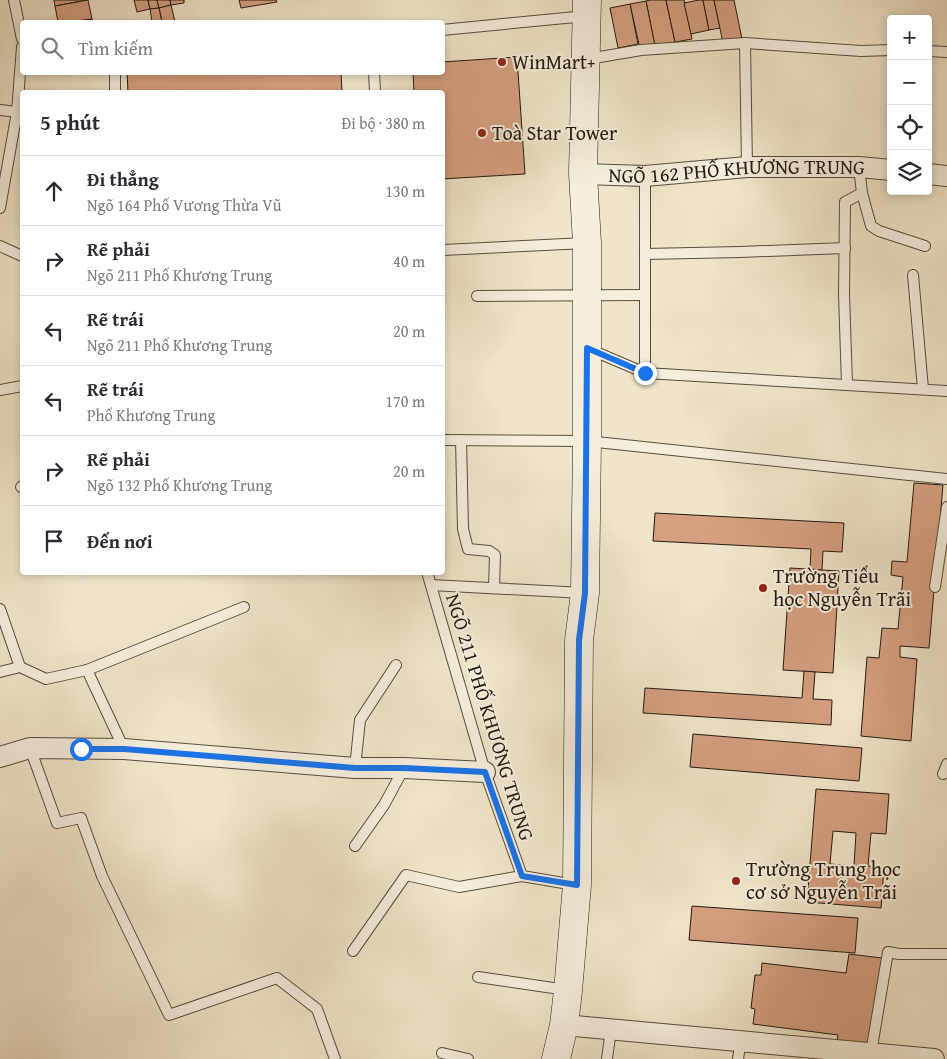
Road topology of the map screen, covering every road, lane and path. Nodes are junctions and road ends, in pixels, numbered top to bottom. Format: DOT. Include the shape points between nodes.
graph roads {
  1 [pos="14,0"];
  2 [pos="587,8"];
  3 [pos="20,29"];
  4 [pos="445,30"];
  5 [pos="745,43"];
  6 [pos="887,50"];
  7 [pos="932,51"];
  8 [pos="947,52"];
  9 [pos="584,59"];
  10 [pos="20,73"];
  11 [pos="115,75"];
  12 [pos="374,75"];
  13 [pos="115,90"];
  14 [pos="375,90"];
  15 [pos="0,110"];
  16 [pos="17,112"];
  17 [pos="747,167"];
  18 [pos="859,167"];
  19 [pos="887,170"];
  20 [pos="583,174"];
  21 [pos="932,174"];
  22 [pos="645,176"];
  23 [pos="947,176"];
  24 [pos="862,193"];
  25 [pos="0,208"];
  26 [pos="587,243"];
  27 [pos="0,246"];
  28 [pos="925,246"];
  29 [pos="845,248"];
  30 [pos="445,250"];
  31 [pos="645,254"];
  32 [pos="20,255"];
  33 [pos="913,275"];
  34 [pos="587,295"];
  35 [pos="644,295"];
  36 [pos="477,296"];
  37 [pos="587,348"];
  38 [pos="645,373"];
  39 [pos="847,385"];
  40 [pos="20,386"];
  41 [pos="0,390"];
  42 [pos="923,390"];
  43 [pos="947,391"];
  44 [pos="445,440"];
  45 [pos="461,440"];
  46 [pos="587,441"];
  47 [pos="947,479"];
  48 [pos="947,507"];
  49 [pos="428,575"];
  50 [pos="431,585"];
  51 [pos="936,587"];
  52 [pos="494,588"];
  53 [pos="585,593"];
  54 [pos="244,606"];
  55 [pos="0,608"];
  56 [pos="396,665"];
  57 [pos="20,667"];
  58 [pos="87,670"];
  59 [pos="0,672"];
  60 [pos="30,748"];
  61 [pos="124,749"];
  62 [pos="0,757"];
  63 [pos="947,764"];
  64 [pos="355,768"];
  65 [pos="404,768"];
  66 [pos="485,772"];
  67 [pos="943,774"];
  68 [pos="355,846"];
  69 [pos="522,876"];
  70 [pos="577,885"];
  71 [pos="352,951"];
  72 [pos="947,954"];
  73 [pos="478,977"];
  74 [pos="568,991"];
  75 [pos="564,1025"];
  76 [pos="611,1029"];
  77 [pos="739,1050"];
  78 [pos="793,1052"];
  79 [pos="442,1053"];
  80 [pos="871,1053"];
  81 [pos="335,1059"];
  82 [pos="468,1059"];
  83 [pos="556,1059"];
  84 [pos="607,1059"];
  85 [pos="934,1059"];
  1 -- 3 [label="lane"];
  2 -- 4 [label="lane"];
  2 -- 9 [label="street"];
  5 -- 6 [label="lane"];
  5 -- 9 [label="lane" via="641,50"];
  5 -- 17 [label="lane"];
  7 -- 8 [label="lane"];
  9 -- 20 [label="street"];
  10 -- 16 [label="lane"];
  11 -- 13 [label="lane"];
  12 -- 14 [label="lane"];
  15 -- 16 [label="lane"];
  16 -- 25 [label="lane"];
  17 -- 18 [label="street, NGÕ 162 PHỐ KHƯƠNG TRUNG"];
  17 -- 22 [label="street, NGÕ 162 PHỐ KHƯƠNG TRUNG"];
  18 -- 19 [label="street, NGÕ 162 PHỐ KHƯƠNG TRUNG"];
  18 -- 24 [label="lane"];
  20 -- 22 [label="street, NGÕ 162 PHỐ KHƯƠNG TRUNG"];
  20 -- 26 [label="street"];
  21 -- 23 [label="street"];
  22 -- 31 [label="lane"];
  24 -- 28 [label="lane" via="871,226"];
  24 -- 29 [label="lane" via="845,202"];
  26 -- 30 [label="lane"];
  26 -- 34 [label="street"];
  27 -- 32 [label="lane"];
  29 -- 31 [label="lane"];
  29 -- 39 [label="lane"];
  31 -- 35 [label="lane"];
  33 -- 42 [label="lane"];
  34 -- 35 [label="lane"];
  34 -- 36 [label="lane"];
  34 -- 37 [label="street"];
  35 -- 38 [label="lane"];
  37 -- 38 [label="lane"];
  37 -- 46 [label="street"];
  38 -- 39 [label="lane"];
  39 -- 42 [label="lane"];
  40 -- 41 [label="lane"];
  42 -- 43 [label="lane"];
  44 -- 45 [label="lane"];
  45 -- 46 [label="lane"];
  45 -- 52 [label="lane" via="463,529 468,549 489,551 495,555"];
  46 -- 47 [label="lane"];
  46 -- 53 [label="street"];
  48 -- 51 [label="lane"];
  49 -- 50 [label="lane, NGÕ 211 PHỐ KHƯƠNG TRUNG"];
  50 -- 52 [label="lane"];
  50 -- 66 [label="lane, NGÕ 211 PHỐ KHƯƠNG TRUNG"];
  52 -- 53 [label="lane"];
  53 -- 70 [label="street" via="579,640"];
  54 -- 58 [label="lane"];
  55 -- 57 [label="lane"];
  56 -- 64 [label="lane" via="360,720"];
  57 -- 58 [label="lane" via="46,679"];
  57 -- 59 [label="lane"];
  58 -- 61 [label="lane"];
  60 -- 61 [label="street"];
  60 -- 62 [label="street"];
  60 -- 81 [label="lane" via="57,823 81,818 102,876 169,1015 277,978 317,1009"];
  61 -- 64 [label="street"];
  63 -- 67 [label="lane"];
  64 -- 65 [label="street"];
  65 -- 66 [label="street"];
  65 -- 68 [label="lane" via="384,805"];
  66 -- 69 [label="lane, NGÕ 211 PHỐ KHƯƠNG TRUNG"];
  69 -- 70 [label="lane"];
  69 -- 71 [label="lane" via="459,887 406,875"];
  70 -- 74 [label="street"];
  72 -- 80 [label="lane" via="888,952"];
  73 -- 74 [label="lane"];
  74 -- 75 [label="street"];
  75 -- 76 [label="street"];
  75 -- 83 [label="street"];
  76 -- 77 [label="street" via="642,1031"];
  76 -- 84 [label="lane"];
  77 -- 78 [label="street"];
  78 -- 80 [label="street"];
  79 -- 82 [label="lane"];
  80 -- 85 [label="street"];
}
